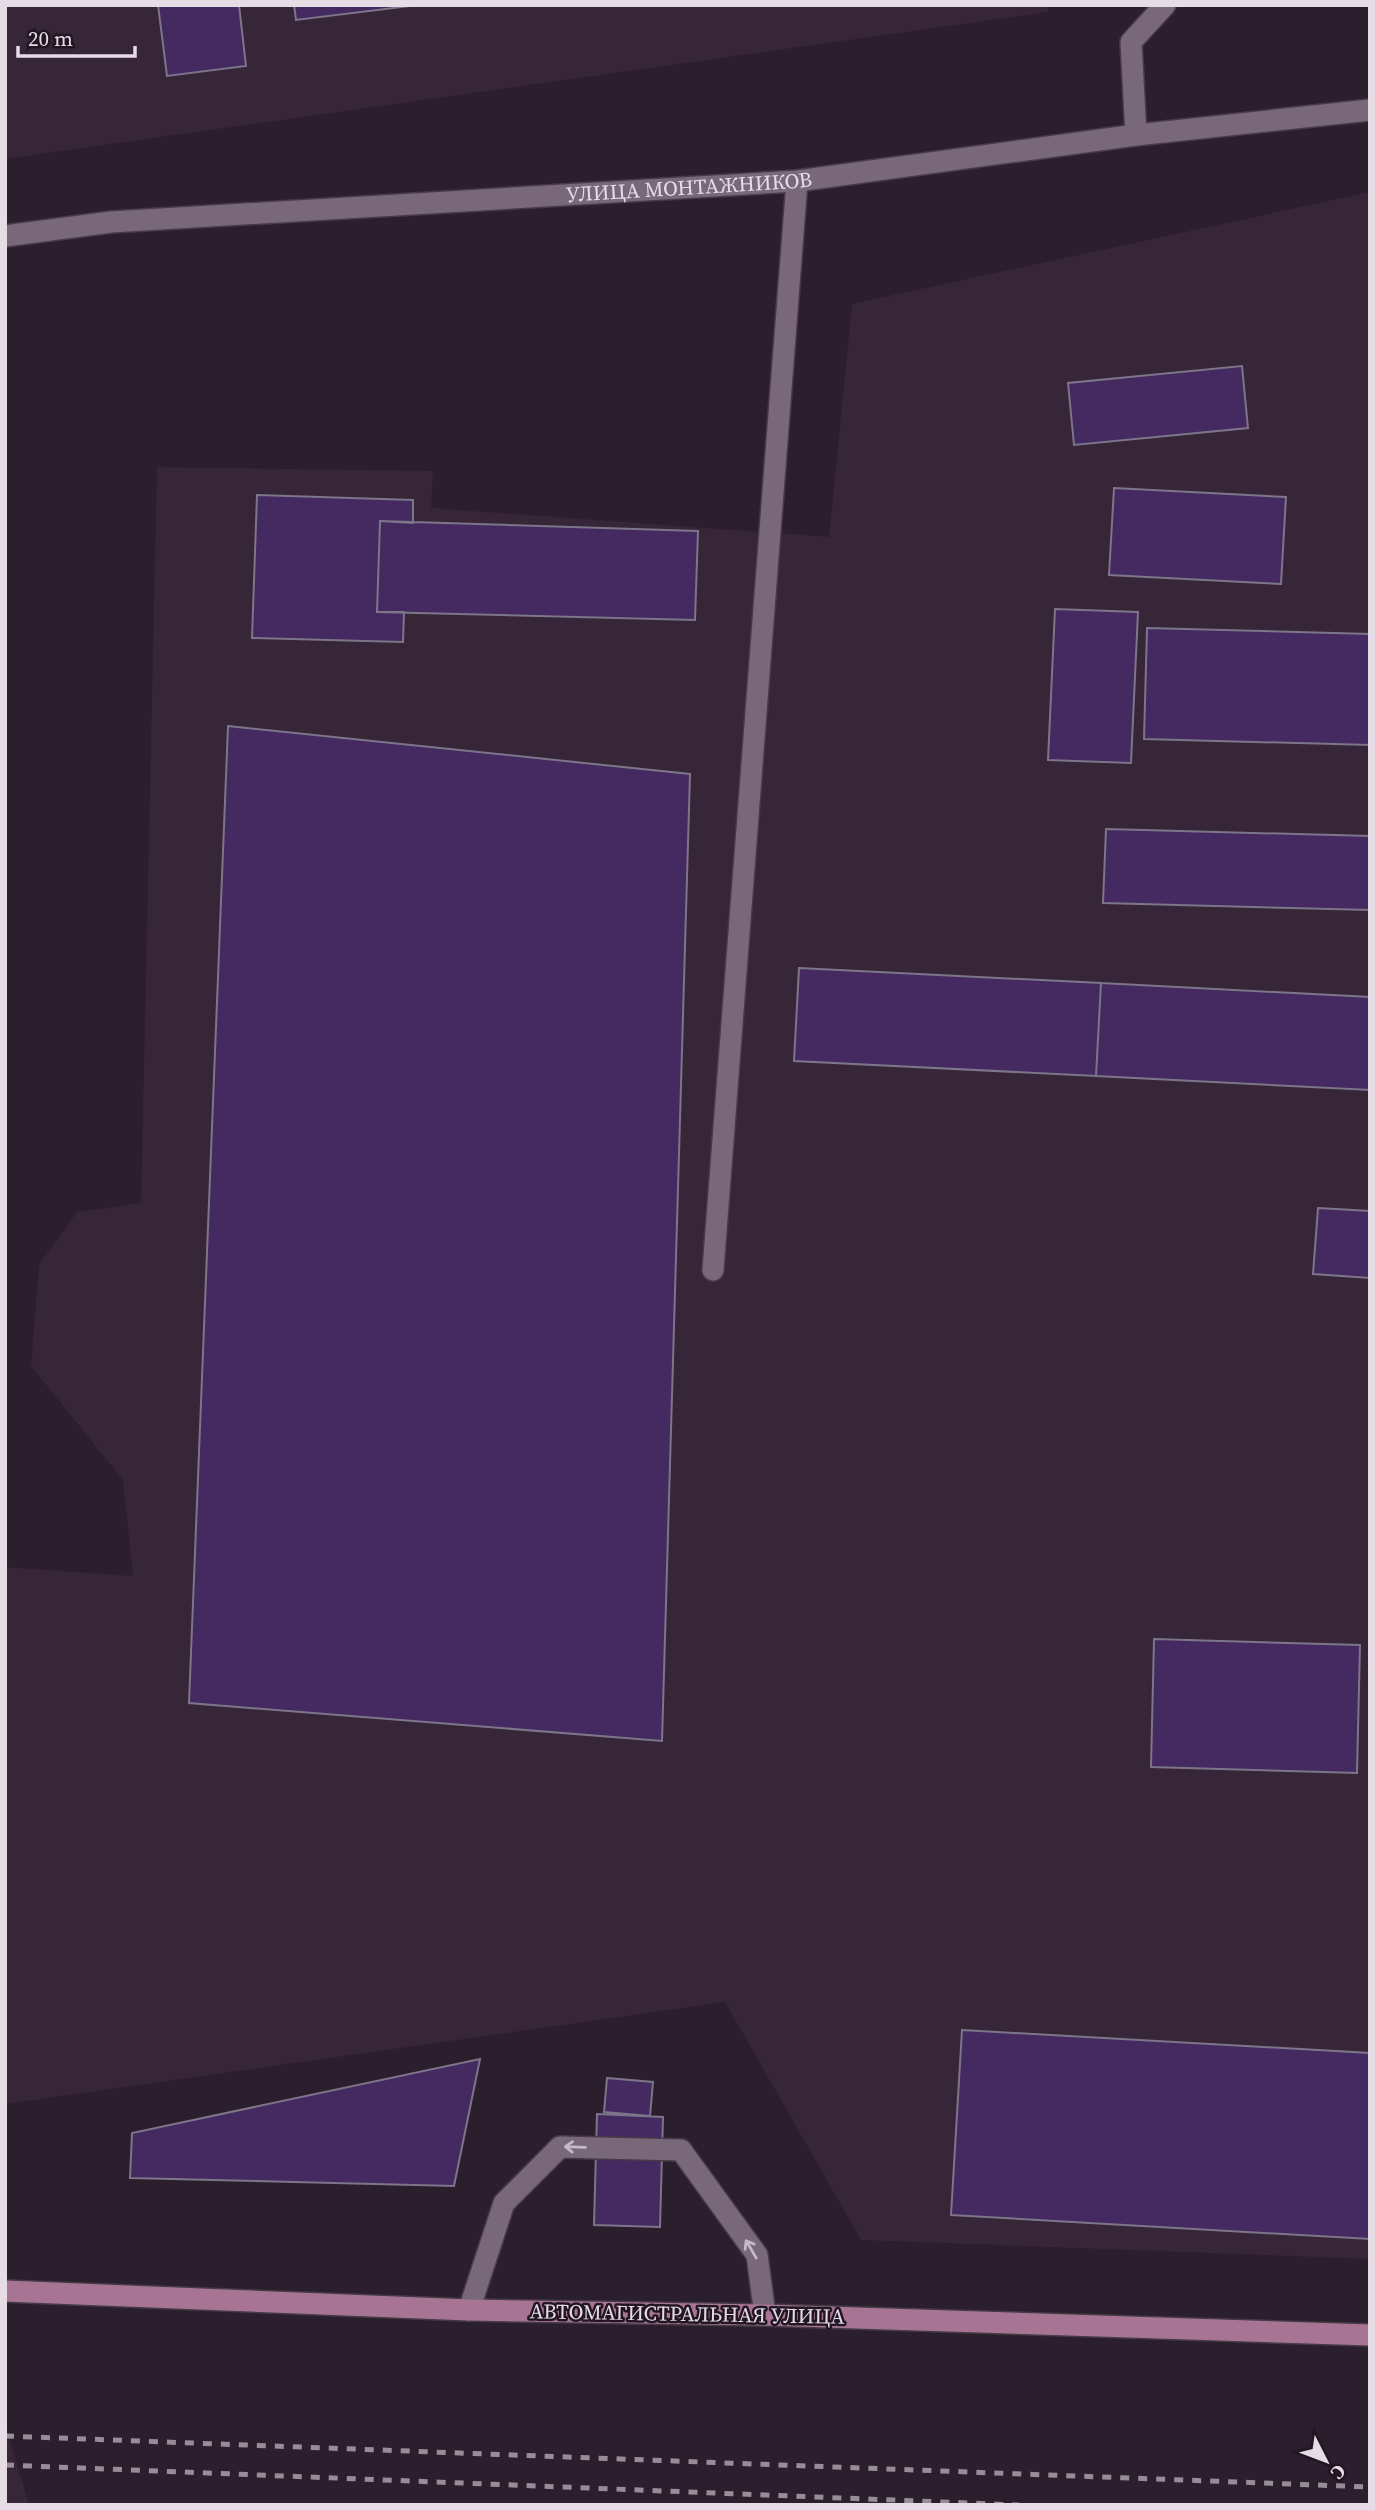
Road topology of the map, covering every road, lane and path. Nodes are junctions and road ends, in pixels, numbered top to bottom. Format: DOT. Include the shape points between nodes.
graph roads {
  1 [pos="1165,5"];
  2 [pos="1370,110"];
  3 [pos="1136,135"];
  4 [pos="797,181"];
  5 [pos="5,236"];
  6 [pos="713,1270"];
  7 [pos="5,2291"];
  8 [pos="469,2310"];
  9 [pos="765,2315"];
  10 [pos="1370,2334"];
  1 -- 3 [label="street" via="1131,42"];
  2 -- 3 [label="street, УЛИЦА МОНТАЖНИКОВ"];
  3 -- 4 [label="street, УЛИЦА МОНТАЖНИКОВ"];
  4 -- 5 [label="street, УЛИЦА МОНТАЖНИКОВ" via="111,222"];
  4 -- 6 [label="street"];
  7 -- 8 [label="main road, АВТОМАГИСТРАЛЬНАЯ УЛИЦА"];
  8 -- 9 [label="main road, АВТОМАГИСТРАЛЬНАЯ УЛИЦА"];
  9 -- 8 [label="street, one-way" via="757,2255 681,2150 560,2147 504,2203"];
  9 -- 10 [label="main road, АВТОМАГИСТРАЛЬНАЯ УЛИЦА"];
}
